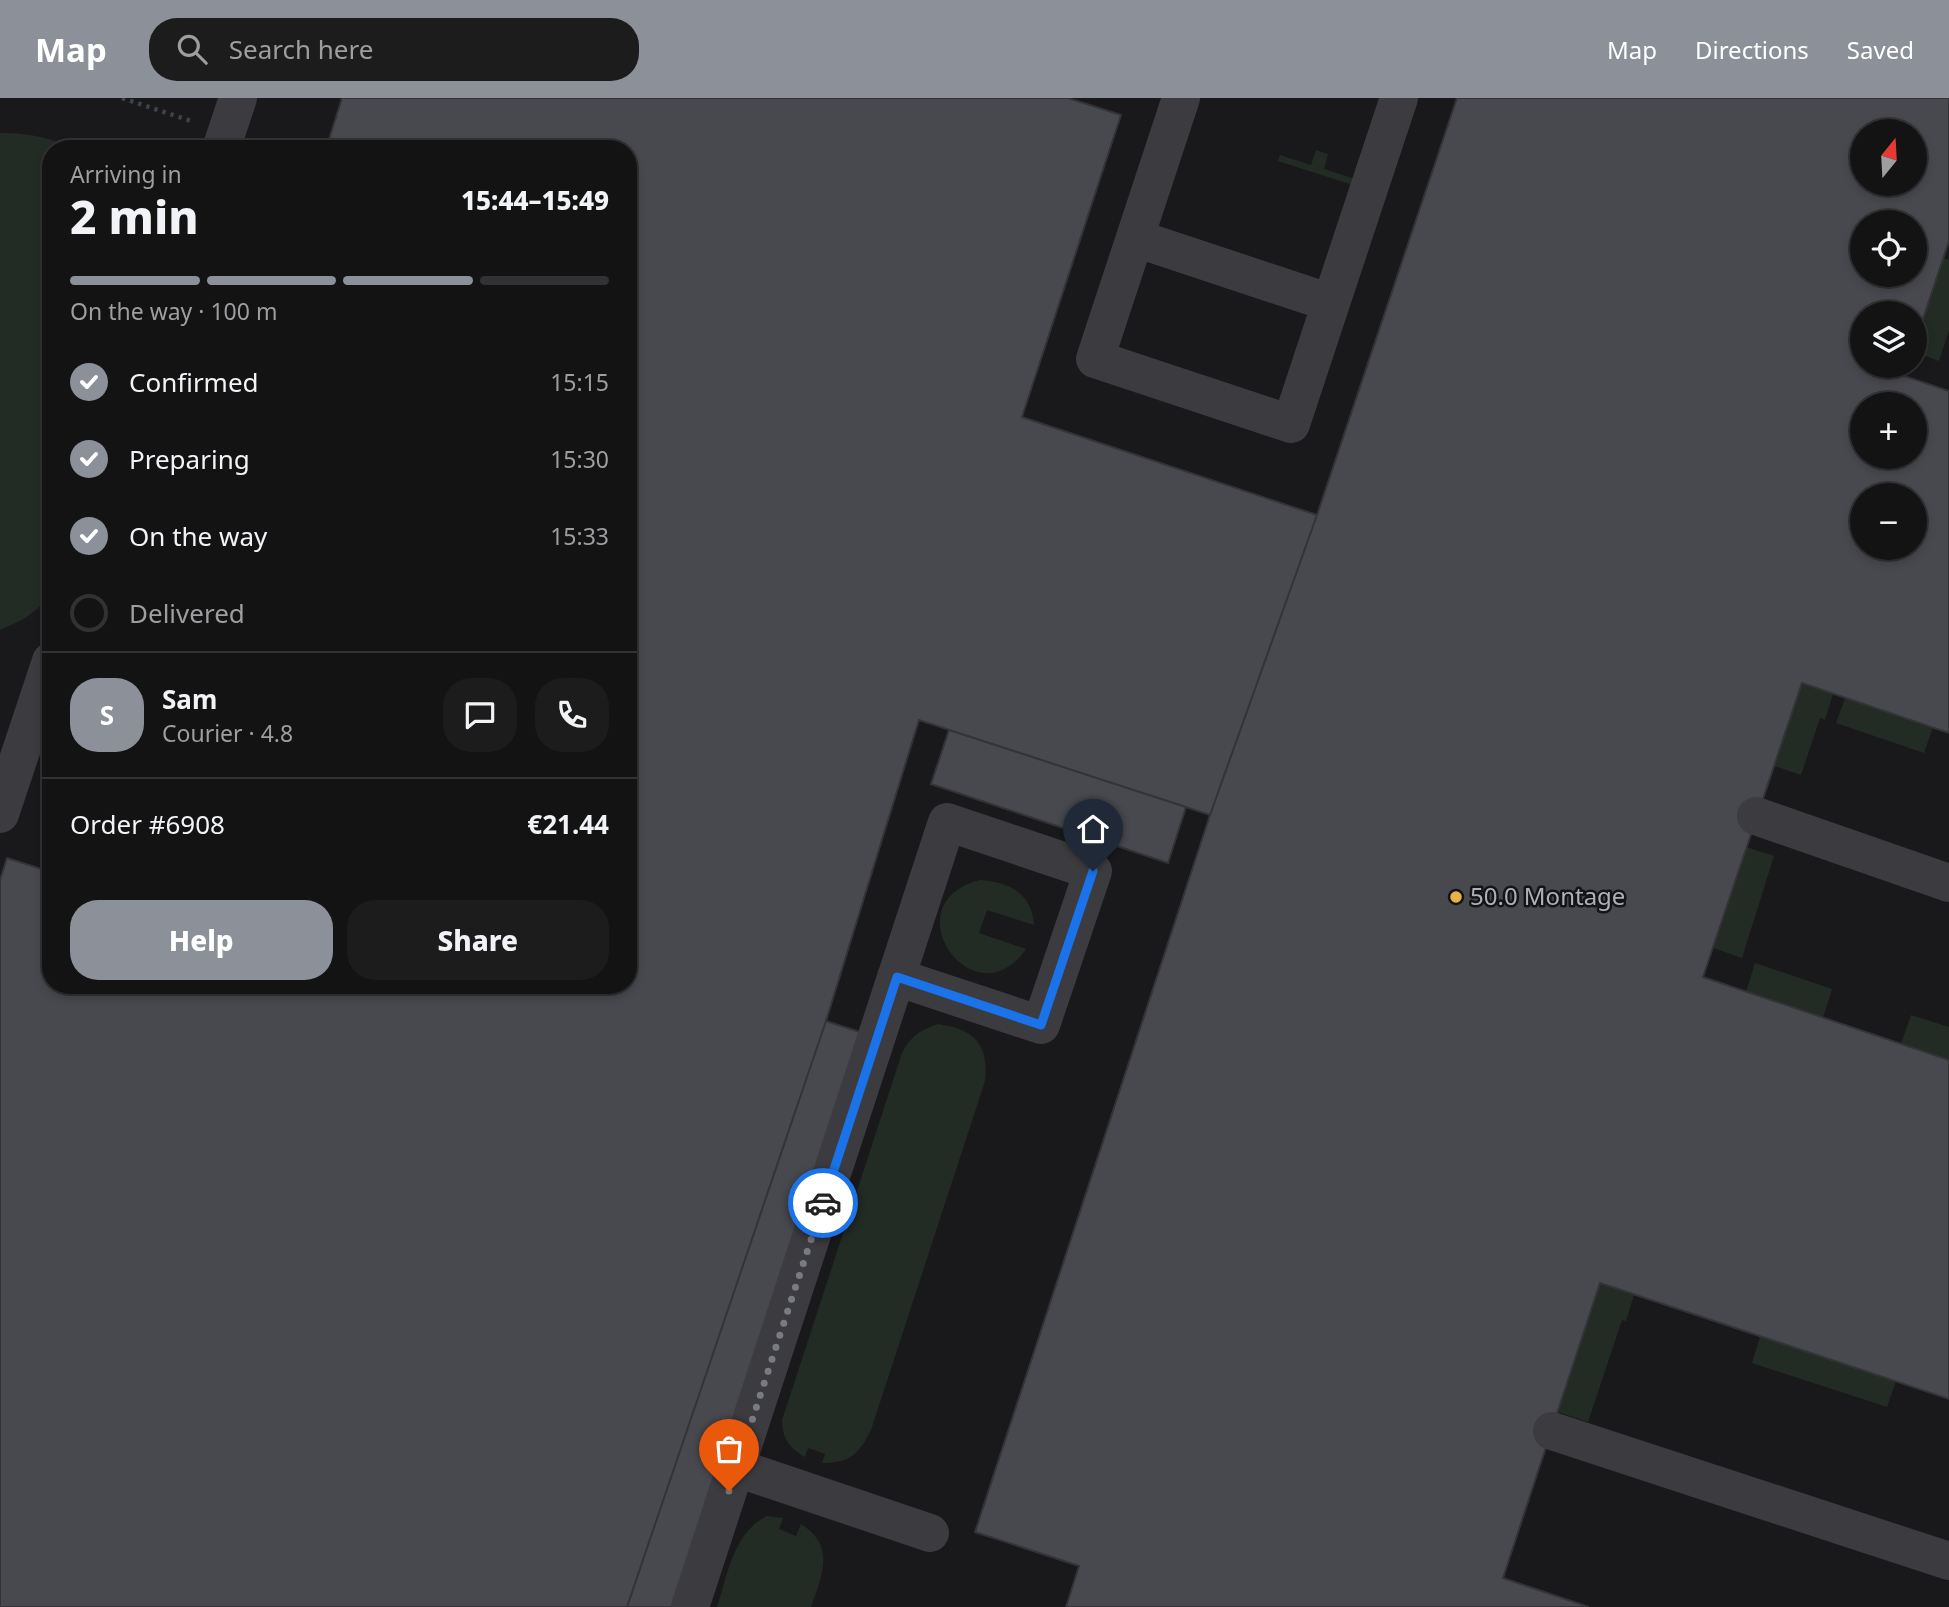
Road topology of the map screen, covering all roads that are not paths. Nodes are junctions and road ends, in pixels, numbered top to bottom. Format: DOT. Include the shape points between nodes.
graph roads {
  1 [pos="237,98"];
  2 [pos="1181,98"];
  3 [pos="1399,98"];
  4 [pos="224,140"];
  5 [pos="1135,238"];
  6 [pos="1331,303"];
  7 [pos="42,688"];
  8 [pos="0,814"];
  9 [pos="1756,816"];
  10 [pos="1949,883"];
  11 [pos="897,977"];
  12 [pos="1552,1431"];
  13 [pos="737,1468"];
  14 [pos="930,1533"];
  15 [pos="1949,1561"];
  16 [pos="690,1607"];
  1 -- 4 [label="lane"];
  2 -- 5 [label="lane"];
  3 -- 6 [label="lane"];
  5 -- 6 [label="lane"];
  5 -- 6 [label="lane" via="1095,359 1291,424"];
  7 -- 8 [label="lane"];
  9 -- 10 [label="lane"];
  11 -- 11 [label="lane" via="947,822 1093,871 1041,1025"];
  11 -- 13 [label="lane"];
  12 -- 15 [label="lane"];
  13 -- 14 [label="lane"];
  13 -- 16 [label="lane"];
}
